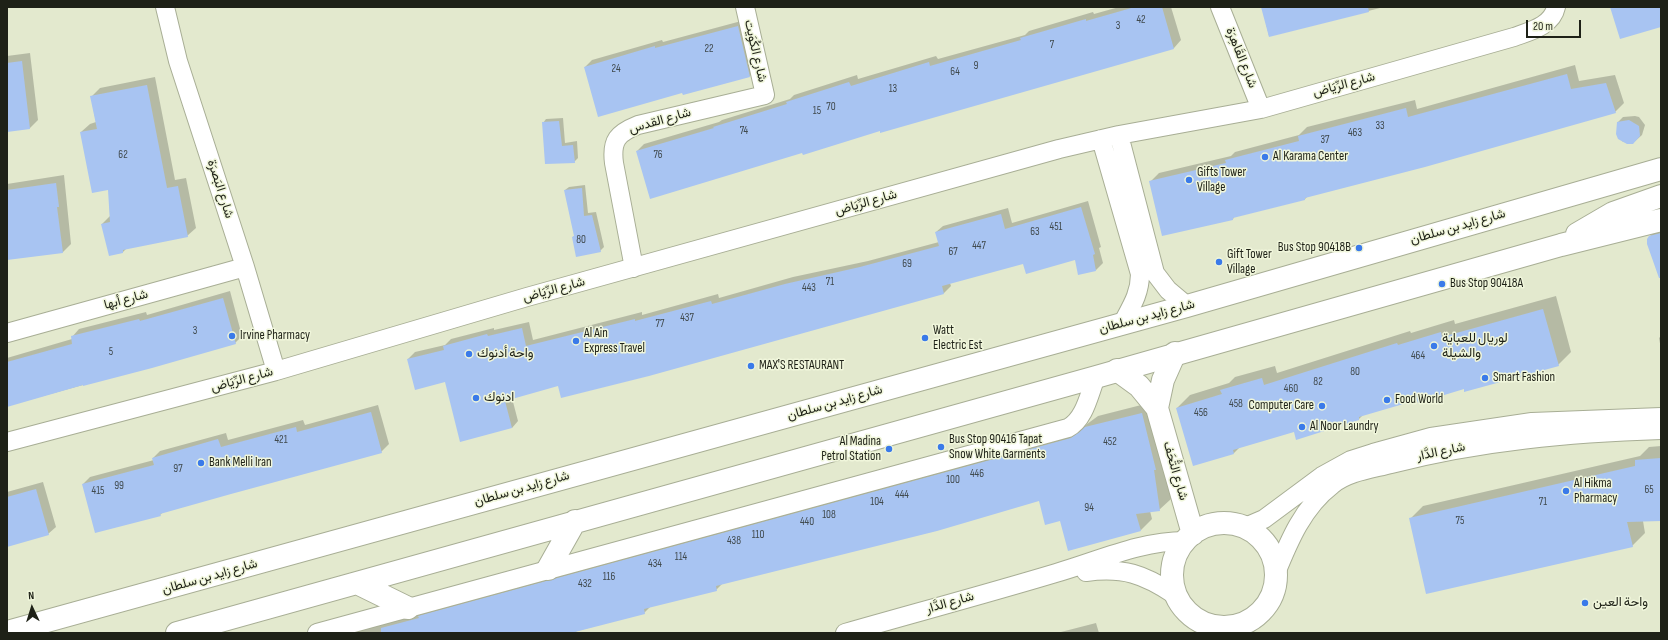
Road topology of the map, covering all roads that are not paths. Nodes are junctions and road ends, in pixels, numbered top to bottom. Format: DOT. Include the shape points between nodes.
graph roads {
  1 [pos="165,7"];
  2 [pos="745,7"];
  3 [pos="1220,7"];
  4 [pos="1556,7"];
  5 [pos="765,95"];
  6 [pos="1261,109"];
  7 [pos="1119,135"];
  8 [pos="1101,139"];
  9 [pos="1659,167"];
  10 [pos="1661,196"];
  11 [pos="1661,220"];
  12 [pos="1561,245"];
  13 [pos="245,267"];
  14 [pos="634,268"];
  15 [pos="1187,306"];
  16 [pos="1122,324"];
  17 [pos="7,332"];
  18 [pos="1174,353"];
  19 [pos="1117,370"];
  20 [pos="276,371"];
  21 [pos="1096,377"];
  22 [pos="1157,408"];
  23 [pos="1661,417"];
  24 [pos="1661,430"];
  25 [pos="7,442"];
  26 [pos="575,521"];
  27 [pos="1244,528"];
  28 [pos="1189,537"];
  29 [pos="548,569"];
  30 [pos="1276,573"];
  31 [pos="1055,574"];
  32 [pos="357,582"];
  33 [pos="1180,603"];
  34 [pos="408,608"];
  35 [pos="92,609"];
  36 [pos="7,625"];
  37 [pos="1242,627"];
  38 [pos="7,632"];
  39 [pos="176,633"];
  40 [pos="317,633"];
  41 [pos="845,633"];
  42 [pos="1188,633"];
  1 -- 13 [label="street, شارع البَصرَة" via="178,61"];
  2 -- 5 [label="street, شارع الكُوَيت"];
  3 -- 6 [label="street, شارع القَاهِرَة"];
  4 -- 6 [label="street, شارع الرِّيَاض" via="1552,17 1544,25 1514,37"];
  5 -- 14 [label="street, شارع القدس" via="638,125 619,135 613,153"];
  6 -- 7 [label="street, شارع الرِّيَاض"];
  7 -- 8 [label="street, شارع الرِّيَاض"];
  7 -- 15 [label="street" via="1155,273 1168,290"];
  8 -- 14 [label="street, شارع الرِّيَاض"];
  8 -- 16 [label="street" via="1140,274 1137,297"];
  9 -- 15 [label="main road, شارع زايد بن سلطان"];
  10 -- 12 [label="main road" via="1613,213"];
  11 -- 12 [label="main road"];
  12 -- 18 [label="main road"];
  13 -- 17 [label="street, شارع أبها"];
  13 -- 20 [label="street, شارع البَصرَة"];
  14 -- 20 [label="street, شارع الرِّيَاض"];
  15 -- 16 [label="main road, شارع زايد بن سلطان"];
  16 -- 35 [label="main road, شارع زايد بن سلطان"];
  18 -- 19 [label="main road"];
  18 -- 22 [label="main road, شارع التُّحَف" via="1163,380"];
  19 -- 21 [label="main road"];
  19 -- 22 [label="main road, شارع التُّحَف" via="1139,386"];
  20 -- 25 [label="street, شارع الرِّيَاض"];
  21 -- 26 [label="main road"];
  21 -- 29 [label="street" via="1078,420 1068,428"];
  22 -- 28 [label="main road, شارع التُّحَف"];
  23 -- 27 [label="street, شارع الدَّار" via="1532,422 1471,430 1410,443 1351,460 1322,476 1264,519"];
  24 -- 30 [label="street, شارع الدَّار" via="1567,435 1480,444 1356,473 1332,484 1315,500 1288,542"];
  26 -- 29 [label="main road"];
  26 -- 32 [label="main road"];
  27 -- 28 [label="main road" via="1218,524 1205,527"];
  27 -- 30 [label="main road" via="1256,535 1266,546 1273,559"];
  28 -- 31 [label="street, شارع الدَّار" via="1144,545"];
  28 -- 33 [label="main road" via="1176,556 1172,573"];
  29 -- 34 [label="street"];
  30 -- 37 [label="main road" via="1269,602"];
  31 -- 33 [label="street, شارع الدَّار" via="1106,569 1124,571 1151,580"];
  31 -- 41 [label="street, شارع الدَّار"];
  32 -- 34 [label="main road"];
  32 -- 39 [label="main road"];
  33 -- 37 [label="main road" via="1198,621 1214,627"];
  33 -- 42 [label="main road"];
  34 -- 40 [label="street"];
  35 -- 36 [label="main road"];
  35 -- 38 [label="main road, شارع زايد بن سلطان"];
}
